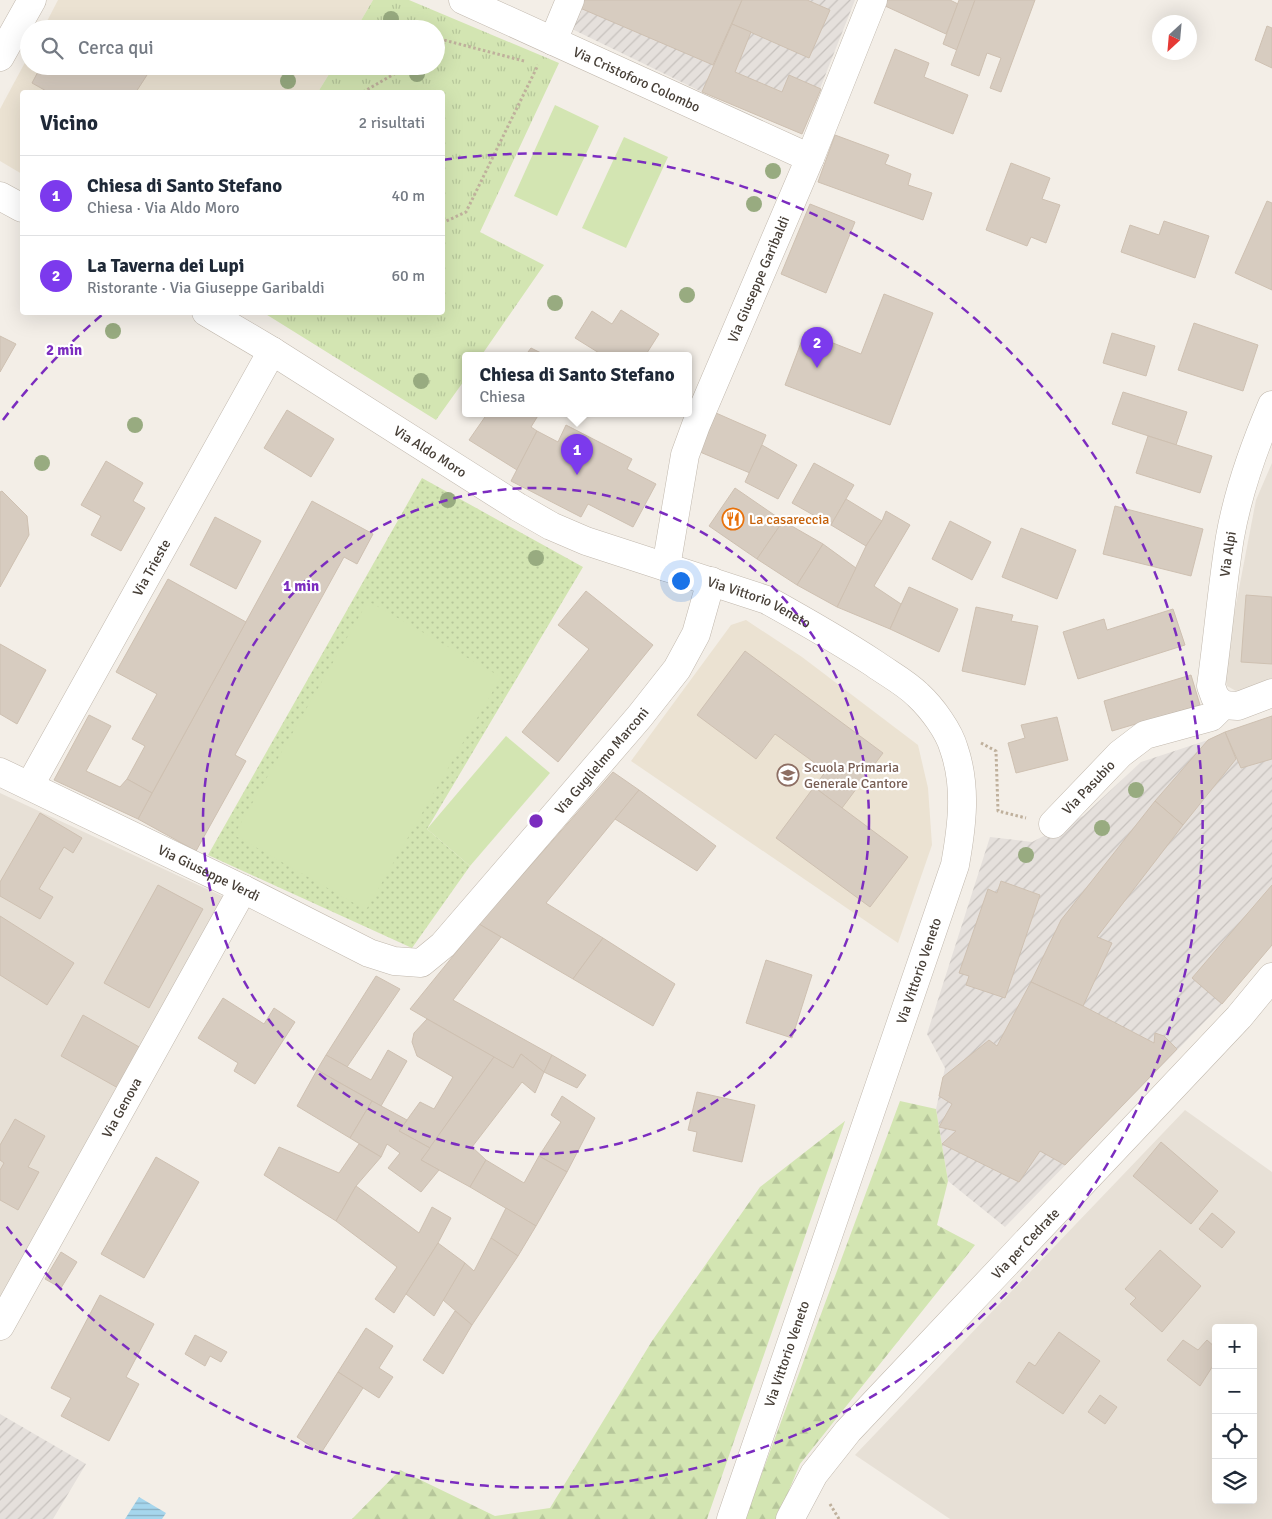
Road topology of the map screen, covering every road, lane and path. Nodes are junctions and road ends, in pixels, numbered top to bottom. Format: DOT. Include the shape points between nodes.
graph roads {
  1 [pos="32,0"];
  2 [pos="463,0"];
  3 [pos="570,0"];
  4 [pos="873,0"];
  5 [pos="21,20"];
  6 [pos="20,21"];
  7 [pos="445,40"];
  8 [pos="553,41"];
  9 [pos="0,57"];
  10 [pos="392,75"];
  11 [pos="366,90"];
  12 [pos="810,158"];
  13 [pos="0,196"];
  14 [pos="20,207"];
  15 [pos="445,222"];
  16 [pos="211,315"];
  17 [pos="272,350"];
  18 [pos="1272,405"];
  19 [pos="666,567"];
  20 [pos="711,581"];
  21 [pos="1272,693"];
  22 [pos="1223,705"];
  23 [pos="954,747"];
  24 [pos="0,772"];
  25 [pos="30,785"];
  26 [pos="1053,824"];
  27 [pos="243,889"];
  28 [pos="420,963"];
  29 [pos="1272,978"];
  30 [pos="0,1326"];
  31 [pos="731,1519"];
  32 [pos="790,1519"];
  1 -- 5 [label="street"];
  2 -- 8 [label="street, Via Cristoforo Colombo"];
  3 -- 8 [label="street"];
  4 -- 12 [label="street, Via Giuseppe Garibaldi"];
  6 -- 9 [label="street"];
  7 -- 15 [label="path" via="538,64 466,212"];
  8 -- 12 [label="street, Via Cristoforo Colombo"];
  10 -- 11 [label="path"];
  12 -- 19 [label="street, Via Giuseppe Garibaldi" via="685,455"];
  13 -- 14 [label="street"];
  16 -- 17 [label="street, Via Aldo Moro"];
  17 -- 19 [label="street, Via Aldo Moro" via="518,508 586,541"];
  17 -- 25 [label="street, Via Trieste"];
  18 -- 22 [label="street, Via Alpi" via="1242,489 1231,536 1211,686"];
  19 -- 20 [label="street, Via Vittorio Veneto"];
  20 -- 23 [label="street, Via Vittorio Veneto" via="767,600 889,673 918,695 941,723"];
  20 -- 28 [label="street, Via Guglielmo Marconi" via="696,634 677,669 443,945"];
  21 -- 22 [label="street, Via Pasubio" via="1238,706"];
  22 -- 26 [label="street, Via Pasubio" via="1211,717 1145,735 1120,754"];
  23 -- 26 [label="path, Via Pasubio" via="978,741 996,751 998,811"];
  23 -- 31 [label="street, Via Vittorio Veneto" via="963,805 955,865"];
  24 -- 25 [label="street, Via Giuseppe Verdi"];
  25 -- 27 [label="street, Via Giuseppe Verdi"];
  27 -- 28 [label="street, Via Giuseppe Verdi" via="369,953 394,961"];
  27 -- 30 [label="street, Via Genova"];
  29 -- 32 [label="street, Via per Cedrate" via="1239,1017 848,1431 814,1474"];
}
